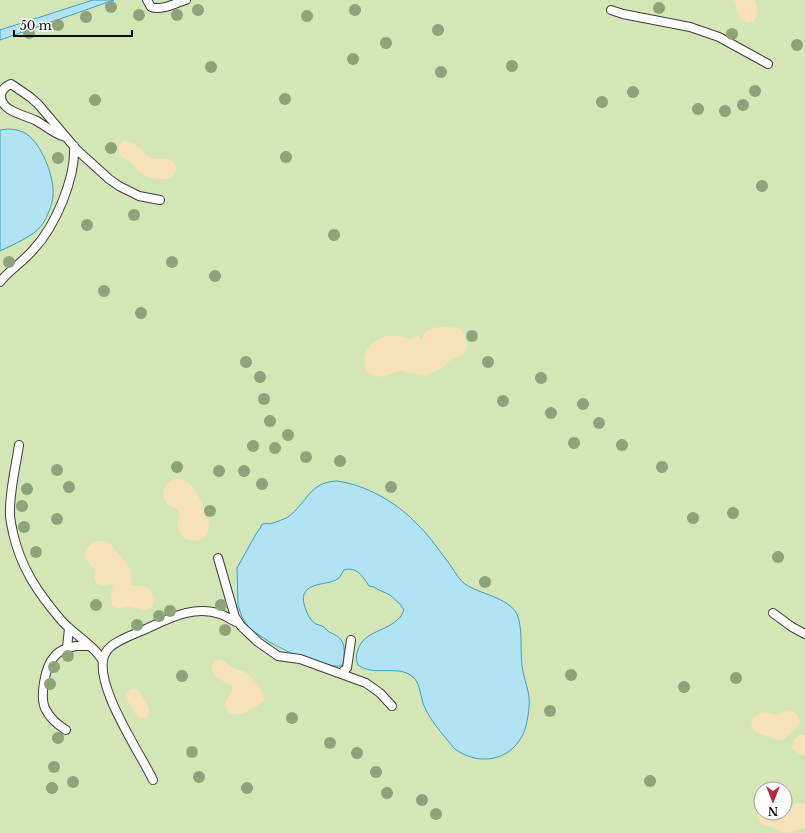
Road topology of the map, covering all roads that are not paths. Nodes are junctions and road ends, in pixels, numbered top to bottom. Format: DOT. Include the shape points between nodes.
graph roads {
  1 [pos="147,0"];
  2 [pos="186,0"];
  3 [pos="611,10"];
  4 [pos="768,64"];
  5 [pos="65,137"];
  6 [pos="74,146"];
  7 [pos="160,200"];
  8 [pos="0,282"];
  9 [pos="19,445"];
  10 [pos="218,558"];
  11 [pos="773,613"];
  12 [pos="239,624"];
  13 [pos="69,628"];
  14 [pos="805,634"];
  15 [pos="352,640"];
  16 [pos="89,645"];
  17 [pos="111,646"];
  18 [pos="66,648"];
  19 [pos="102,660"];
  20 [pos="341,673"];
  21 [pos="392,706"];
  22 [pos="66,730"];
  23 [pos="153,780"];
  1 -- 2 [label="lane" via="151,7 164,8"];
  3 -- 4 [label="lane" via="690,27 727,41"];
  5 -- 5 [label="lane" via="30,97 11,84 6,86 1,98 3,105"];
  5 -- 6 [label="lane"];
  6 -- 7 [label="lane" via="119,186 139,196"];
  6 -- 8 [label="lane" via="69,180 59,210 44,238"];
  9 -- 13 [label="lane" via="10,515 17,549 26,572 42,598"];
  10 -- 12 [label="lane"];
  11 -- 14 [label="lane"];
  12 -- 17 [label="lane" via="216,613 191,612 178,615"];
  12 -- 20 [label="lane" via="278,656 300,659"];
  13 -- 16 [label="lane"];
  13 -- 18 [label="lane"];
  15 -- 20 [label="lane" via="347,668"];
  16 -- 17 [label="lane"];
  16 -- 18 [label="lane"];
  16 -- 19 [label="lane"];
  17 -- 19 [label="lane"];
  18 -- 22 [label="lane" via="53,657 49,665 45,674 43,696 45,710"];
  19 -- 23 [label="lane" via="111,699"];
  20 -- 21 [label="lane" via="372,686"];
}
